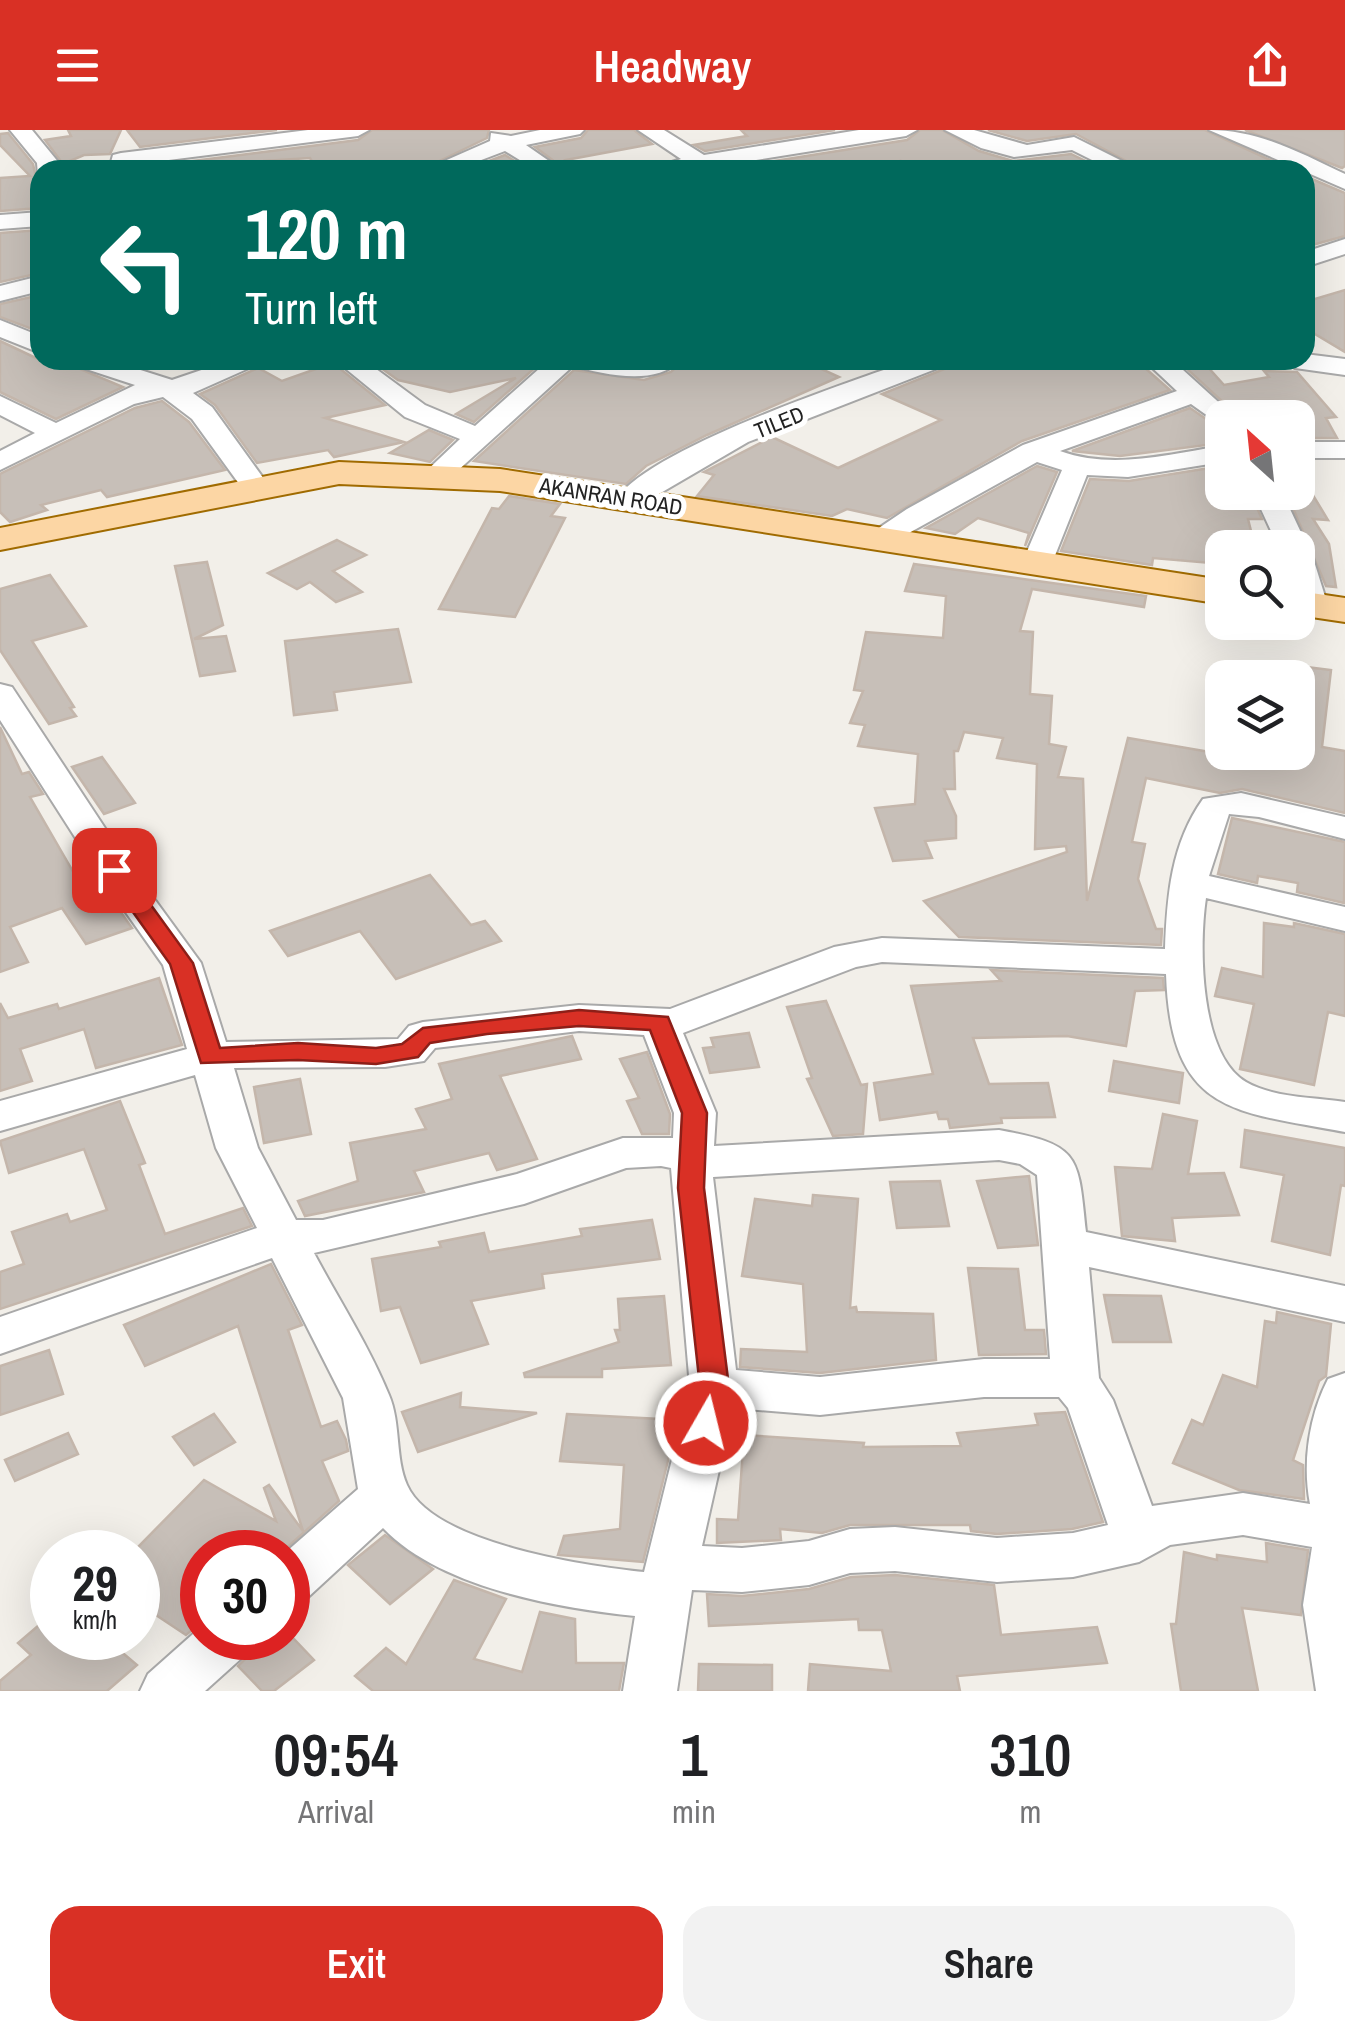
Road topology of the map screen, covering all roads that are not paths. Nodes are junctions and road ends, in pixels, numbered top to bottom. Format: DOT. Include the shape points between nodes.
graph roads {
  1 [pos="21,130"];
  2 [pos="353,130"];
  3 [pos="487,130"];
  4 [pos="573,130"];
  5 [pos="650,130"];
  6 [pos="906,130"];
  7 [pos="956,130"];
  8 [pos="1220,130"];
  9 [pos="132,132"];
  10 [pos="848,134"];
  11 [pos="506,143"];
  12 [pos="416,147"];
  13 [pos="756,151"];
  14 [pos="372,152"];
  15 [pos="46,160"];
  16 [pos="122,160"];
  17 [pos="159,160"];
  18 [pos="434,160"];
  19 [pos="461,160"];
  20 [pos="534,160"];
  21 [pos="697,160"];
  22 [pos="705,160"];
  23 [pos="767,160"];
  24 [pos="1109,160"];
  25 [pos="1298,160"];
  26 [pos="1315,168"];
  27 [pos="1345,182"];
  28 [pos="30,220"];
  29 [pos="0,222"];
  30 [pos="1340,251"];
  31 [pos="1315,257"];
  32 [pos="30,286"];
  33 [pos="0,294"];
  34 [pos="1315,363"];
  35 [pos="1345,368"];
  36 [pos="114,370"];
  37 [pos="230,370"];
  38 [pos="361,370"];
  39 [pos="550,370"];
  40 [pos="912,370"];
  41 [pos="1174,370"];
  42 [pos="167,387"];
  43 [pos="1197,394"];
  44 [pos="1205,401"];
  45 [pos="0,404"];
  46 [pos="53,432"];
  47 [pos="478,436"];
  48 [pos="1315,450"];
  49 [pos="1345,450"];
  50 [pos="1033,451"];
  51 [pos="1205,457"];
  52 [pos="0,462"];
  53 [pos="1076,469"];
  54 [pos="434,477"];
  55 [pos="255,486"];
  56 [pos="630,499"];
  57 [pos="0,538"];
  58 [pos="880,538"];
  59 [pos="1037,563"];
  60 [pos="1205,589"];
  61 [pos="0,694"];
  62 [pos="1345,828"];
  63 [pos="1187,882"];
  64 [pos="1345,919"];
  65 [pos="1182,962"];
  66 [pos="659,1022"];
  67 [pos="210,1058"];
  68 [pos="0,1116"];
  69 [pos="1345,1117"];
  70 [pos="701,1168"];
  71 [pos="284,1236"];
  72 [pos="1066,1245"];
  73 [pos="1345,1304"];
  74 [pos="0,1336"];
  75 [pos="1076,1384"];
  76 [pos="714,1387"];
  77 [pos="1345,1392"];
  78 [pos="384,1496"];
  79 [pos="1342,1531"];
  80 [pos="1139,1540"];
  81 [pos="310,1563"];
  82 [pos="668,1582"];
  83 [pos="1337,1608"];
  84 [pos="201,1660"];
  85 [pos="166,1691"];
  86 [pos="650,1691"];
  87 [pos="1343,1691"];
  1 -- 15 [label="street"];
  2 -- 14 [label="street"];
  2 -- 17 [label="street"];
  3 -- 11 [label="street"];
  4 -- 11 [label="street"];
  5 -- 21 [label="street"];
  6 -- 10 [label="street"];
  7 -- 24 [label="street" via="1015,154 1074,143"];
  8 -- 25 [label="street"];
  9 -- 16 [label="street"];
  10 -- 13 [label="street"];
  11 -- 19 [label="street"];
  11 -- 20 [label="street"];
  12 -- 18 [label="street"];
  13 -- 22 [label="street"];
  13 -- 23 [label="street"];
  26 -- 27 [label="street"];
  28 -- 29 [label="street"];
  30 -- 31 [label="street"];
  32 -- 33 [label="street"];
  34 -- 35 [label="street"];
  36 -- 42 [label="street"];
  37 -- 42 [label="street" via="191,386"];
  38 -- 47 [label="street" via="415,410"];
  39 -- 47 [label="street"];
  40 -- 56 [label="street, TILED" via="729,442 669,470"];
  41 -- 43 [label="street"];
  42 -- 46 [label="street"];
  42 -- 55 [label="street" via="202,413"];
  43 -- 44 [label="street"];
  43 -- 50 [label="street" via="1106,419"];
  45 -- 46 [label="street"];
  46 -- 52 [label="street"];
  47 -- 54 [label="street"];
  48 -- 49 [label="street"];
  50 -- 53 [label="street"];
  50 -- 58 [label="street"];
  51 -- 53 [label="street" via="1129,471"];
  53 -- 59 [label="street"];
  54 -- 55 [label="main road, AKANRAN ROAD" via="339,473"];
  54 -- 56 [label="main road, AKANRAN ROAD"];
  55 -- 57 [label="main road, AKANRAN ROAD"];
  56 -- 58 [label="main road, AKANRAN ROAD"];
  58 -- 59 [label="main road, AKANRAN ROAD"];
  59 -- 60 [label="main road, AKANRAN ROAD"];
  61 -- 67 [label="street" via="182,963"];
  62 -- 63 [label="street" via="1222,802 1211,811"];
  63 -- 64 [label="street"];
  63 -- 65 [label="street"];
  65 -- 66 [label="street" via="882,950 848,956 708,1014"];
  65 -- 69 [label="street" via="1206,1070 1223,1087 1242,1098"];
  66 -- 67 [label="street" via="579,1018 487,1026 423,1036 410,1051 376,1056"];
  66 -- 70 [label="street" via="695,1113"];
  67 -- 68 [label="street"];
  67 -- 71 [label="street" via="236,1148"];
  70 -- 71 [label="street" via="623,1153 506,1193 322,1237"];
  70 -- 72 [label="street" via="999,1146 1032,1151 1058,1168"];
  70 -- 76 [label="street"];
  71 -- 74 [label="street"];
  71 -- 78 [label="street" via="368,1398"];
  72 -- 73 [label="street"];
  72 -- 75 [label="street"];
  75 -- 76 [label="street" via="984,1378 820,1396"];
  75 -- 80 [label="street" via="1089,1400"];
  76 -- 82 [label="street"];
  77 -- 79 [label="street" via="1328,1470"];
  78 -- 81 [label="street"];
  78 -- 82 [label="street" via="419,1532 490,1565 581,1588"];
  79 -- 80 [label="street" via="1243,1514 1158,1526"];
  79 -- 83 [label="street"];
  80 -- 82 [label="street" via="997,1560 850,1551"];
  82 -- 86 [label="street"];
  83 -- 87 [label="street"];
  84 -- 85 [label="street"];
}
